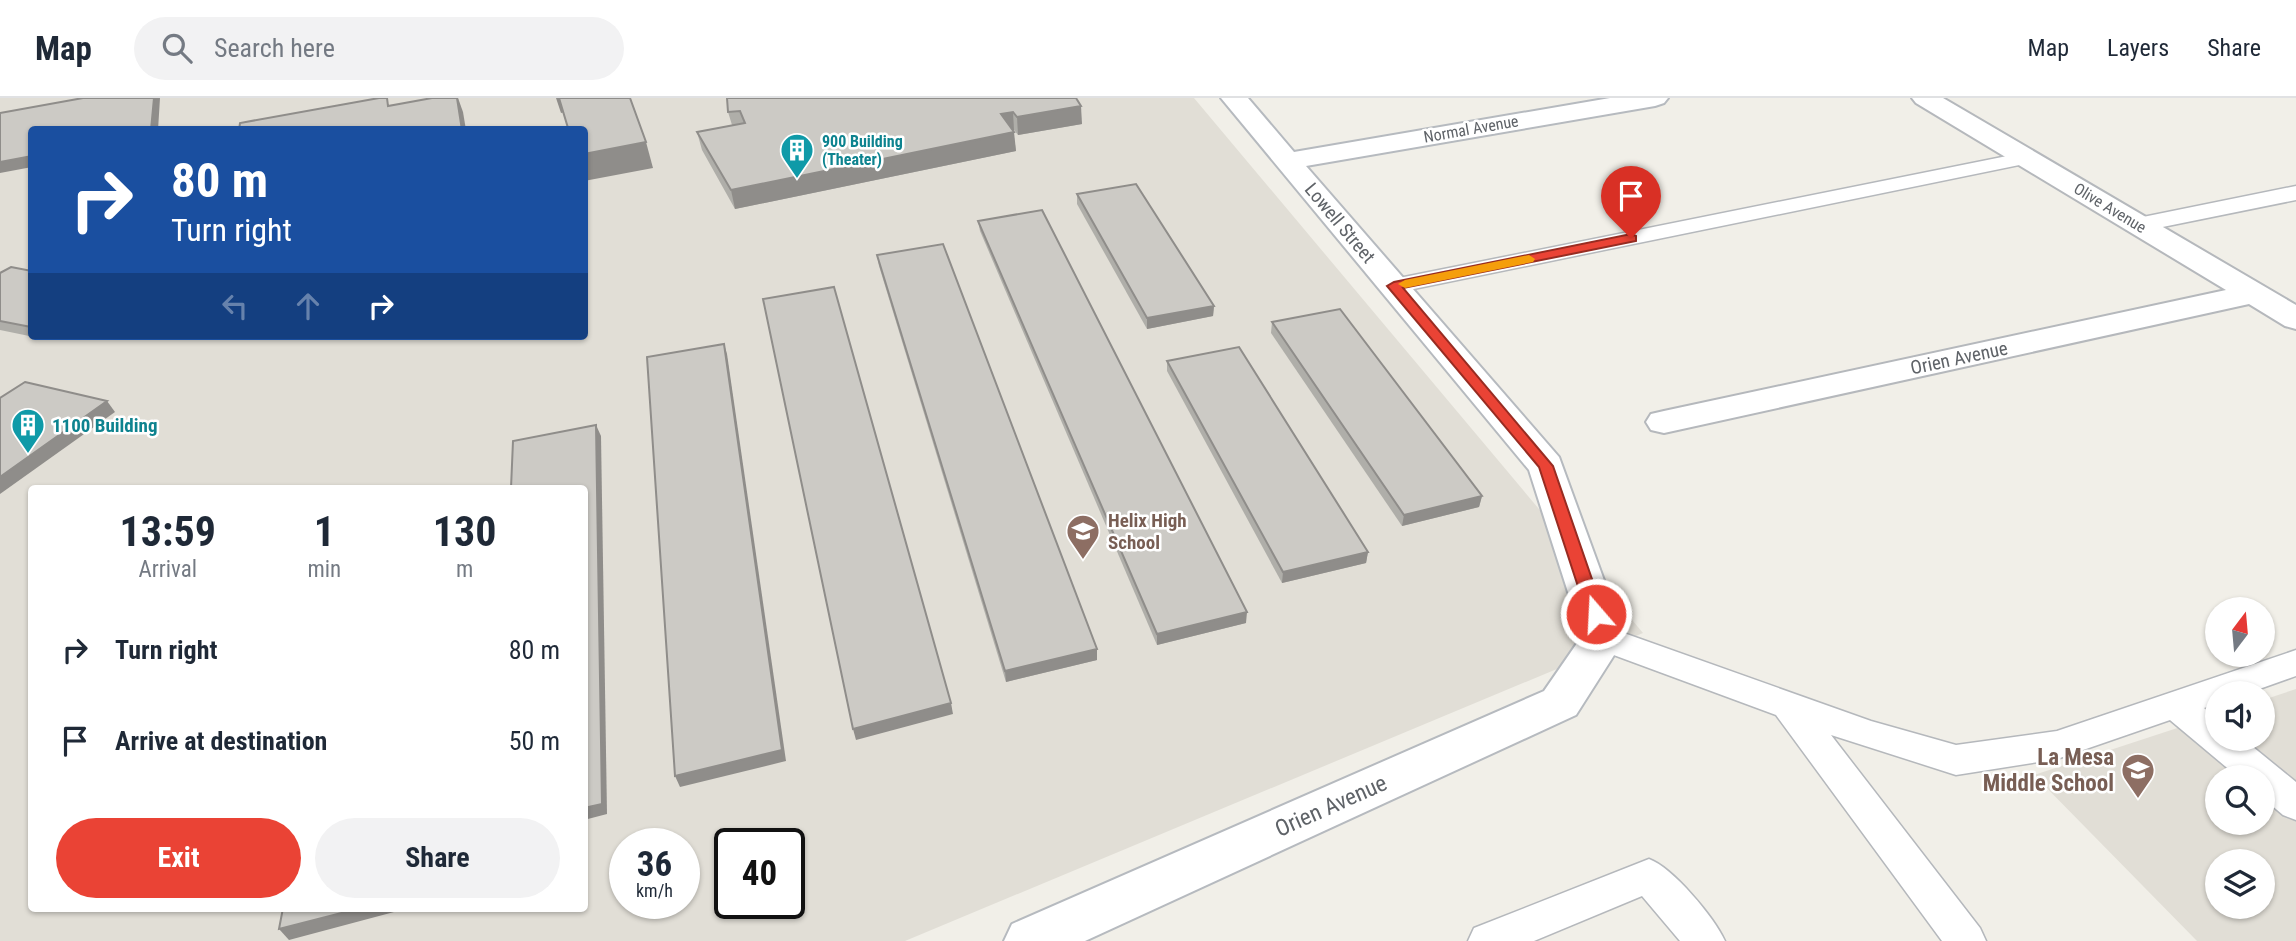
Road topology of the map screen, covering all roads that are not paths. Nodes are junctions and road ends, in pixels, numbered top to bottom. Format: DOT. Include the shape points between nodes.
graph roads {
  1 [pos="1234,98"];
  2 [pos="1655,98"];
  3 [pos="1925,98"];
  4 [pos="2026,158"];
  5 [pos="1287,161"];
  6 [pos="2296,193"];
  7 [pos="2138,225"];
  8 [pos="1394,286"];
  9 [pos="2253,294"];
  10 [pos="2296,319"];
  11 [pos="1664,422"];
  12 [pos="1604,638"];
  13 [pos="2296,663"];
  14 [pos="1787,704"];
  15 [pos="2175,704"];
  16 [pos="2296,804"];
  17 [pos="1030,941"];
  18 [pos="1488,941"];
  19 [pos="1705,941"];
  20 [pos="1966,941"];
  1 -- 5 [label="street, Lowell Street"];
  2 -- 5 [label="street, Normal Avenue"];
  3 -- 4 [label="street, Olive Avenue"];
  4 -- 7 [label="street, Olive Avenue"];
  4 -- 8 [label="lane"];
  5 -- 8 [label="street, Lowell Street"];
  6 -- 7 [label="lane"];
  7 -- 9 [label="street, Olive Avenue"];
  8 -- 12 [label="street, Lowell Street" via="1546,466"];
  9 -- 10 [label="street, Olive Avenue"];
  9 -- 11 [label="street, Orien Avenue"];
  12 -- 14 [label="lane"];
  12 -- 17 [label="street, Orien Avenue" via="1560,703"];
  13 -- 15 [label="lane"];
  14 -- 15 [label="lane" via="1956,760 2057,746"];
  14 -- 20 [label="lane"];
  15 -- 16 [label="lane"];
  18 -- 19 [label="lane" via="1648,876"];
}
